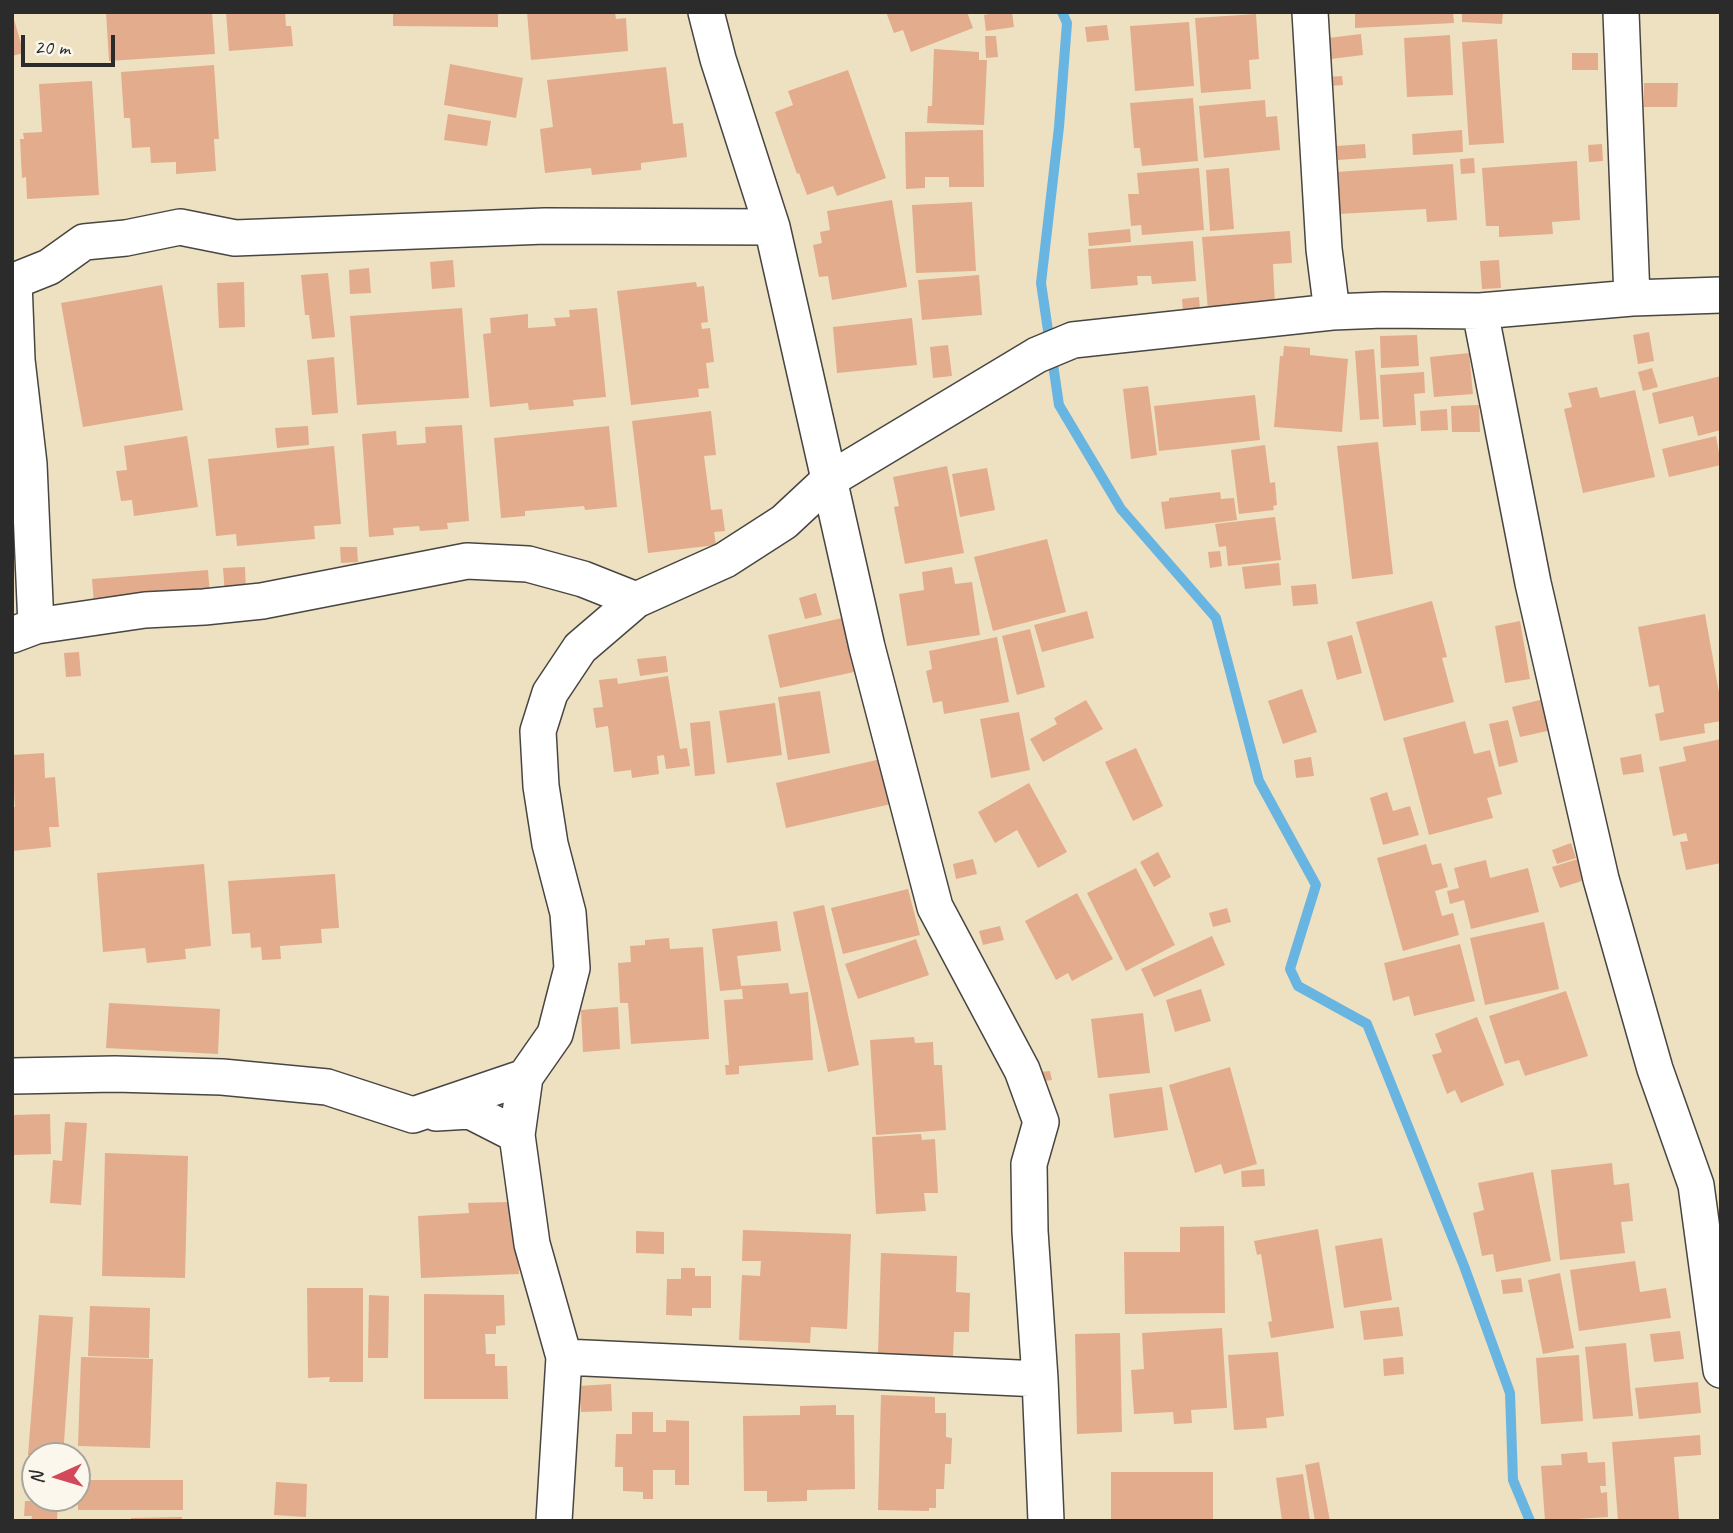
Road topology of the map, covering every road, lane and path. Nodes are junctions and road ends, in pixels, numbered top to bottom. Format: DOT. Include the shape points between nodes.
graph roads {
  1 [pos="706,12"];
  2 [pos="1310,12"];
  3 [pos="1621,12"];
  4 [pos="772,227"];
  5 [pos="13,280"];
  6 [pos="1721,295"];
  7 [pos="1632,298"];
  8 [pos="1480,311"];
  9 [pos="1332,312"];
  10 [pos="829,480"];
  11 [pos="636,600"];
  12 [pos="24,631"];
  13 [pos="12,1076"];
  14 [pos="525,1077"];
  15 [pos="413,1115"];
  16 [pos="517,1135"];
  17 [pos="1708,1183"];
  18 [pos="564,1357"];
  19 [pos="1721,1370"];
  20 [pos="1040,1379"];
  21 [pos="554,1521"];
  22 [pos="1046,1521"];
  1 -- 4 [label="street"];
  2 -- 9 [label="street"];
  3 -- 7 [label="street"];
  4 -- 5 [label="street" via="545,226 235,238 180,227 84,242 49,267"];
  4 -- 10 [label="street"];
  5 -- 12 [label="street" via="29,464"];
  6 -- 7 [label="street"];
  7 -- 8 [label="street"];
  8 -- 9 [label="street"];
  8 -- 17 [label="street" via="1532,583 1601,879 1655,1069"];
  9 -- 10 [label="street" via="1073,340 1037,355"];
  10 -- 11 [label="street" via="784,522 725,560"];
  10 -- 20 [label="street" via="935,907 1022,1070 1041,1122 1029,1164"];
  11 -- 12 [label="street" via="528,564 467,561 262,601 145,610"];
  11 -- 14 [label="street" via="580,648 550,693 538,731 541,786 568,913 572,968 555,1034"];
  13 -- 15 [label="street" via="222,1077 327,1087"];
  14 -- 15 [label="street"];
  14 -- 16 [label="street"];
  15 -- 16 [label="street" via="470,1111"];
  16 -- 18 [label="street" via="532,1244"];
  17 -- 19 [label="street"];
  18 -- 20 [label="street"];
  18 -- 21 [label="street"];
  20 -- 22 [label="street"];
}
